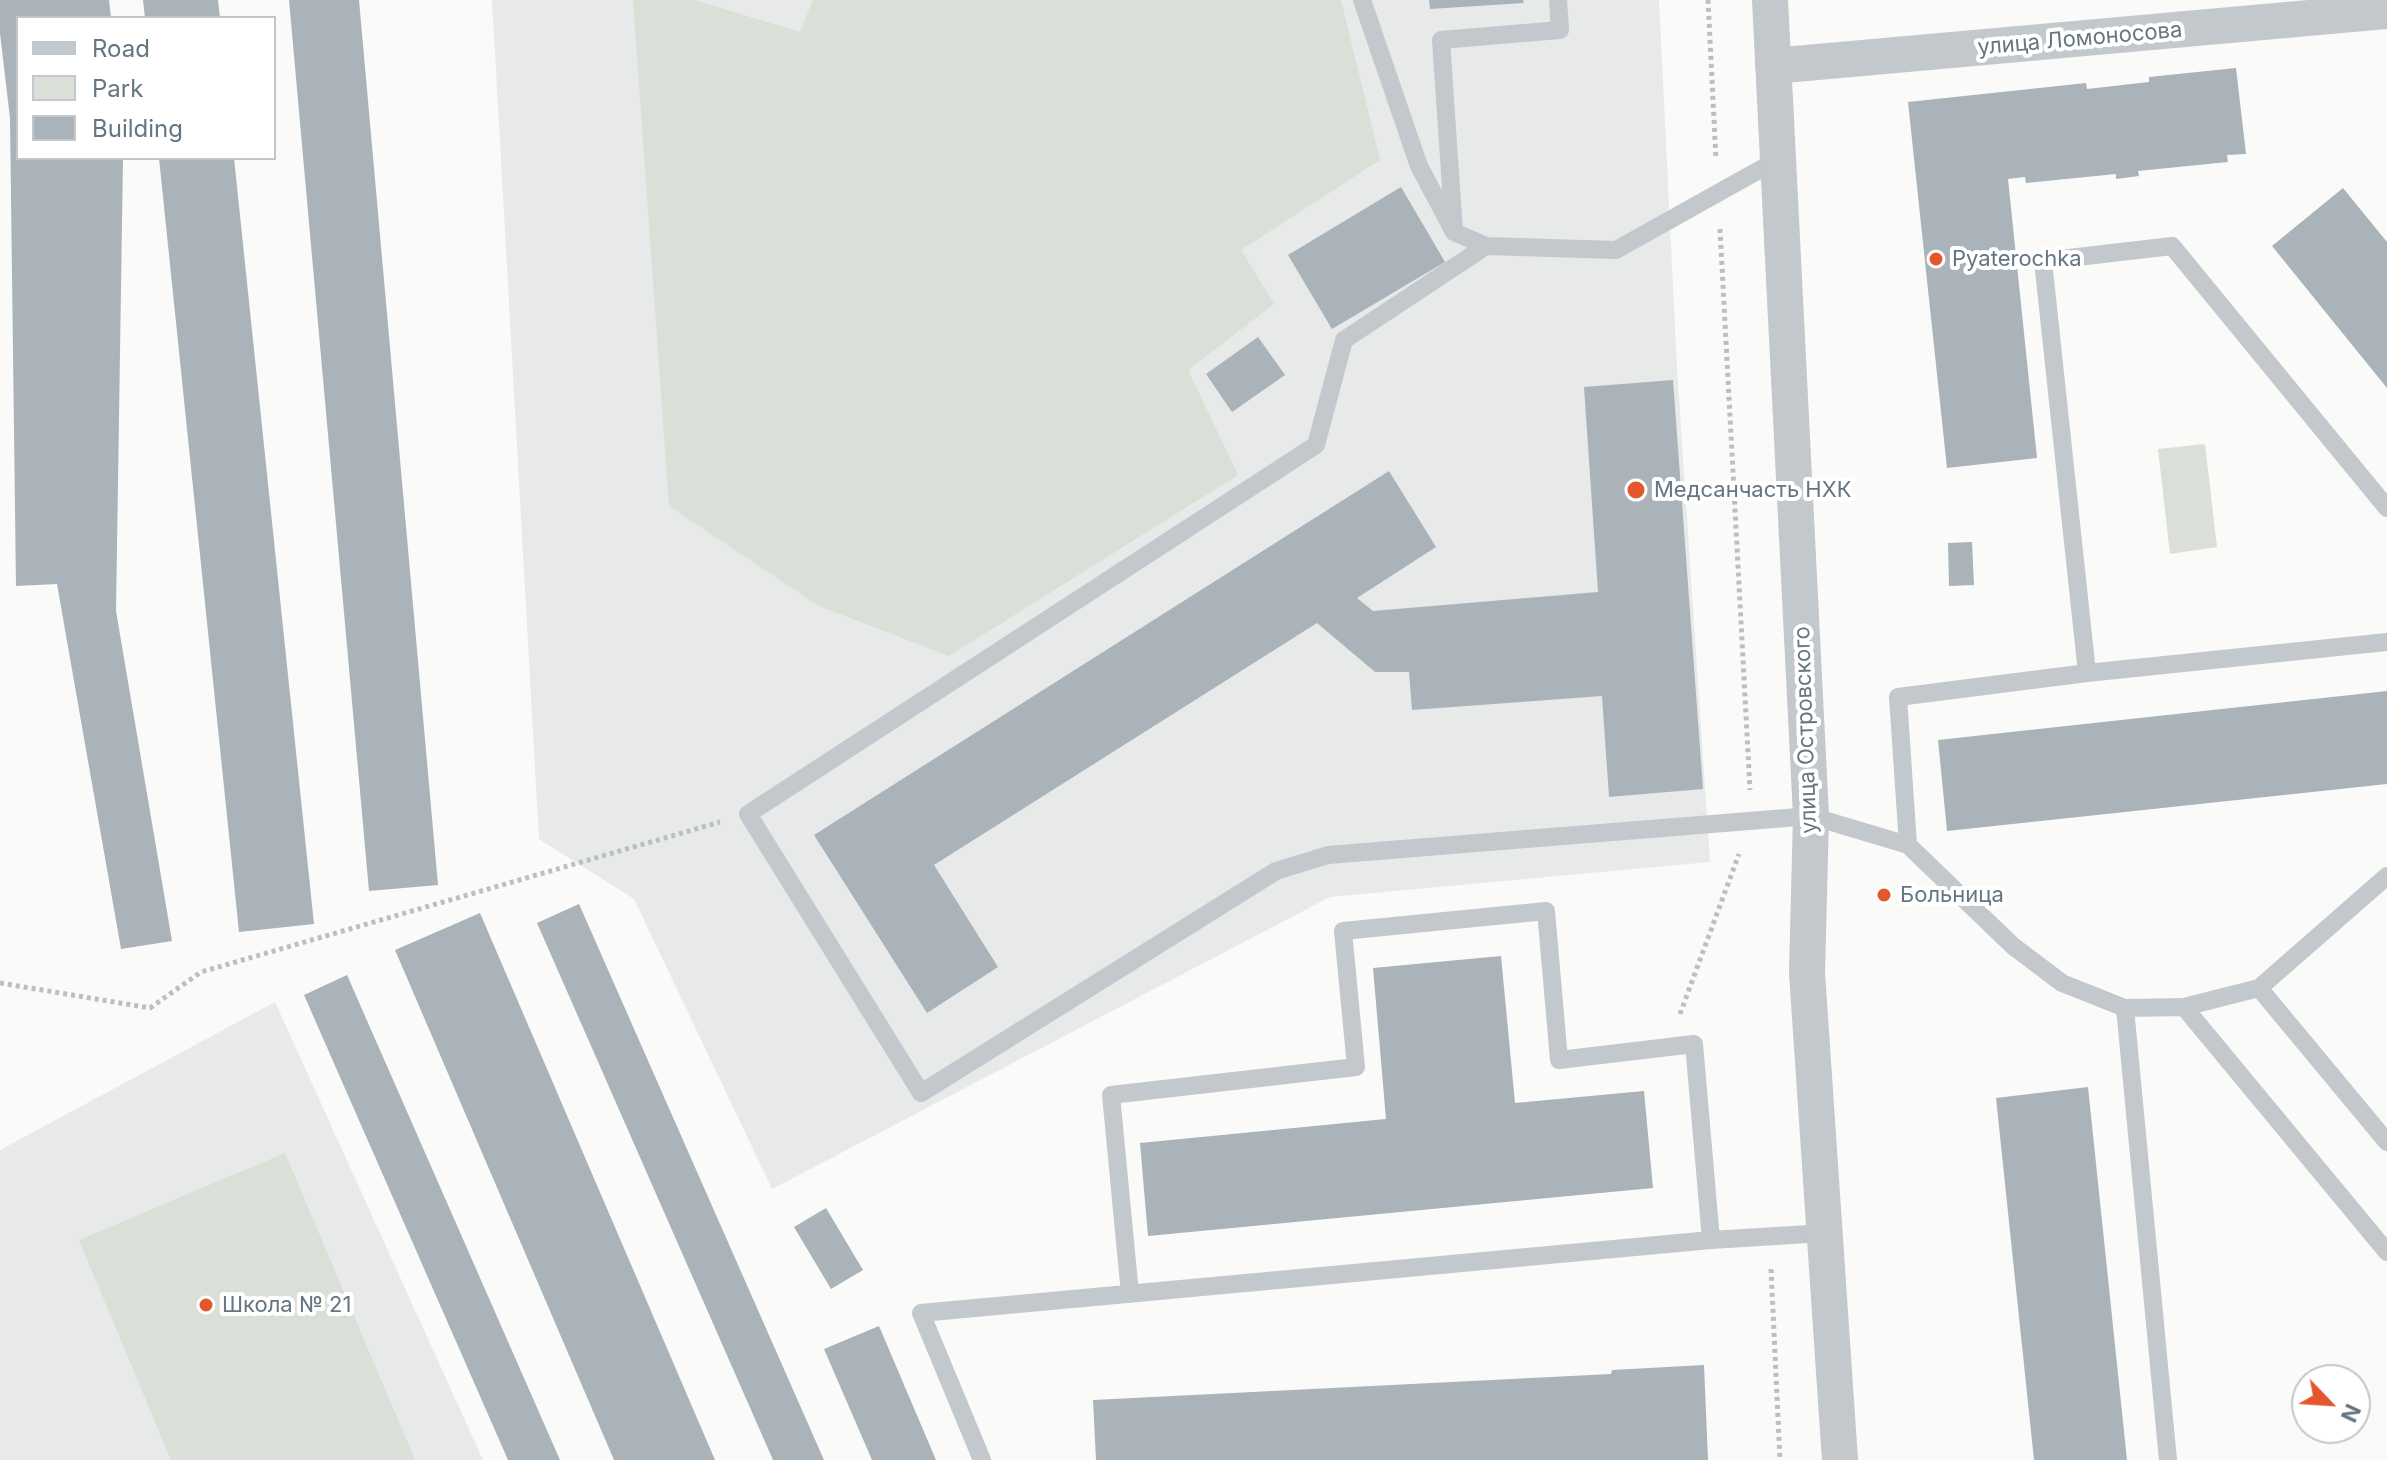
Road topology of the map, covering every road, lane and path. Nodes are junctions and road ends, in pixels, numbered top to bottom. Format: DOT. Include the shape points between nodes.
graph roads {
  1 [pos="1362,0"];
  2 [pos="1558,0"];
  3 [pos="1708,0"];
  4 [pos="1770,0"];
  5 [pos="2387,11"];
  6 [pos="1773,66"];
  7 [pos="1777,160"];
  8 [pos="1718,193"];
  9 [pos="1454,232"];
  10 [pos="1486,246"];
  11 [pos="2387,508"];
  12 [pos="2387,642"];
  13 [pos="2087,673"];
  14 [pos="748,814"];
  15 [pos="1811,816"];
  16 [pos="1750,821"];
  17 [pos="1908,845"];
  18 [pos="2387,876"];
  19 [pos="0,983"];
  20 [pos="2259,988"];
  21 [pos="2184,1007"];
  22 [pos="2125,1008"];
  23 [pos="1668,1047"];
  24 [pos="2387,1142"];
  25 [pos="1825,1233"];
  26 [pos="1770,1236"];
  27 [pos="1711,1240"];
  28 [pos="2387,1252"];
  29 [pos="1130,1294"];
  30 [pos="982,1460"];
  31 [pos="1780,1460"];
  32 [pos="1840,1460"];
  33 [pos="2168,1460"];
  1 -- 9 [label="lane" via="1419,166"];
  2 -- 9 [label="lane" via="1560,30 1441,40"];
  3 -- 8 [label="path"];
  4 -- 6 [label="street, улица Островского"];
  5 -- 6 [label="street, улица Ломоносова"];
  6 -- 7 [label="street, улица Островского"];
  7 -- 8 [label="lane"];
  7 -- 15 [label="street, улица Островского"];
  8 -- 10 [label="lane" via="1616,250"];
  8 -- 16 [label="path"];
  9 -- 10 [label="lane"];
  10 -- 14 [label="lane" via="1344,340 1316,445"];
  11 -- 13 [label="lane" via="2172,246 2043,261"];
  12 -- 13 [label="lane"];
  13 -- 17 [label="lane" via="1898,697"];
  14 -- 16 [label="lane" via="921,1093 1276,871 1328,855"];
  14 -- 19 [label="path" via="201,972 150,1008"];
  15 -- 16 [label="lane"];
  15 -- 17 [label="lane"];
  15 -- 25 [label="street, улица Островского" via="1807,973"];
  16 -- 23 [label="path"];
  17 -- 22 [label="lane" via="2037,965 2062,983"];
  18 -- 20 [label="lane"];
  20 -- 21 [label="lane"];
  20 -- 24 [label="lane"];
  21 -- 22 [label="lane"];
  21 -- 28 [label="lane"];
  22 -- 33 [label="lane"];
  23 -- 27 [label="lane" via="1694,1044"];
  23 -- 29 [label="lane" via="1559,1060 1546,911 1343,931 1356,1067 1111,1095"];
  25 -- 26 [label="lane"];
  25 -- 32 [label="street, улица Островского"];
  26 -- 27 [label="lane"];
  26 -- 31 [label="path"];
  27 -- 29 [label="lane"];
  29 -- 30 [label="lane" via="921,1313"];
}
